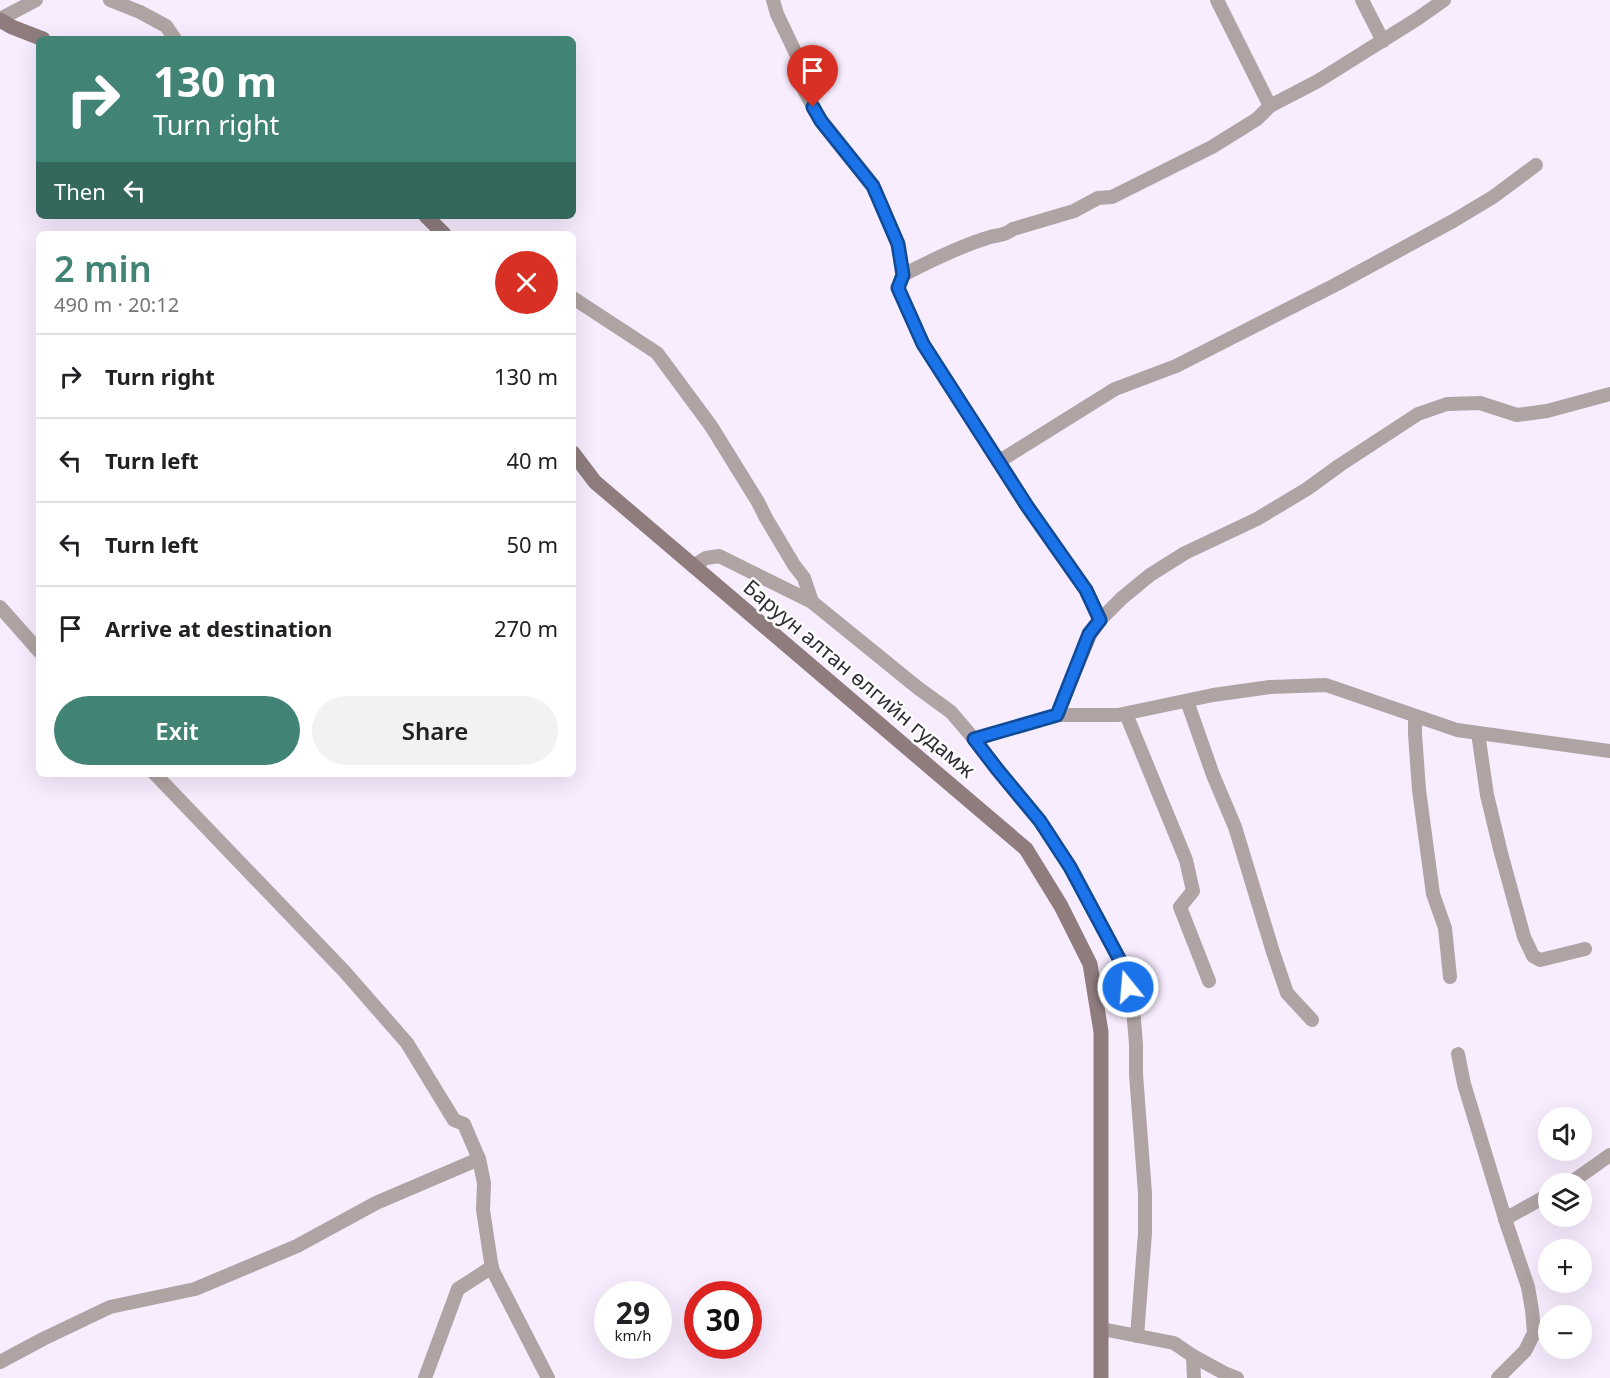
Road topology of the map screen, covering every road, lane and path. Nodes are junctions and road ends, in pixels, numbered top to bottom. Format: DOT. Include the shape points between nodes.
graph roads {
  1 [pos="36,0"];
  2 [pos="110,0"];
  3 [pos="773,0"];
  4 [pos="1217,0"];
  5 [pos="1362,0"];
  6 [pos="1444,0"];
  7 [pos="0,19"];
  8 [pos="173,36"];
  9 [pos="36,37"];
  10 [pos="1383,41"];
  11 [pos="1270,106"];
  12 [pos="1536,165"];
  13 [pos="429,219"];
  14 [pos="441,231"];
  15 [pos="903,275"];
  16 [pos="576,300"];
  17 [pos="1610,394"];
  18 [pos="576,457"];
  19 [pos="998,462"];
  20 [pos="693,566"];
  21 [pos="812,602"];
  22 [pos="0,607"];
  23 [pos="1100,620"];
  24 [pos="36,648"];
  25 [pos="1187,701"];
  26 [pos="1126,714"];
  27 [pos="1057,715"];
  28 [pos="1415,716"];
  29 [pos="1478,733"];
  30 [pos="974,739"];
  31 [pos="1610,751"];
  32 [pos="158,777"];
  33 [pos="1585,949"];
  34 [pos="1450,977"];
  35 [pos="1209,981"];
  36 [pos="1312,1020"];
  37 [pos="1458,1054"];
  38 [pos="1610,1155"];
  39 [pos="479,1159"];
  40 [pos="1585,1173"];
  41 [pos="1538,1201"];
  42 [pos="1505,1219"];
  43 [pos="492,1267"];
  44 [pos="1102,1329"];
  45 [pos="1137,1336"];
  46 [pos="1193,1356"];
  47 [pos="0,1362"];
  48 [pos="1213,1372"];
  49 [pos="425,1378"];
  50 [pos="548,1378"];
  51 [pos="1101,1378"];
  52 [pos="1194,1378"];
  53 [pos="1237,1378"];
  54 [pos="1498,1378"];
  1 -- 7 [label="street"];
  2 -- 8 [label="street" via="166,26"];
  3 -- 15 [label="street" via="799,60 798,79 821,121 873,186 898,244"];
  4 -- 11 [label="street"];
  5 -- 10 [label="street"];
  6 -- 10 [label="street"];
  7 -- 9 [label="main road"];
  10 -- 11 [label="street"];
  11 -- 15 [label="street" via="1257,119 1212,147 1112,197 1098,198 1074,211 1013,229 1006,235 988,237"];
  12 -- 19 [label="street" via="1453,221 1176,366 1115,389"];
  13 -- 14 [label="main road"];
  15 -- 19 [label="street" via="898,288 923,344"];
  16 -- 21 [label="street" via="657,353 711,426 804,578"];
  17 -- 23 [label="street" via="1517,415 1480,403 1447,404 1418,414 1257,519 1185,553 1150,575"];
  18 -- 20 [label="main road, Баруун алтан өлгийн гудамж" via="595,482"];
  19 -- 23 [label="street" via="1086,590"];
  20 -- 21 [label="street" via="719,556"];
  20 -- 44 [label="main road, Баруун алтан өлгийн гудамж" via="1026,849 1061,906 1090,964 1101,1032"];
  21 -- 30 [label="street" via="951,712"];
  22 -- 24 [label="street"];
  23 -- 27 [label="street" via="1089,634"];
  25 -- 26 [label="street"];
  25 -- 28 [label="street" via="1270,687 1326,685"];
  25 -- 36 [label="street" via="1235,827 1287,993"];
  26 -- 27 [label="street"];
  26 -- 35 [label="street" via="1186,860 1193,891 1180,907"];
  27 -- 30 [label="street"];
  28 -- 29 [label="street"];
  28 -- 34 [label="street" via="1419,790 1433,894 1445,928"];
  29 -- 31 [label="street"];
  29 -- 33 [label="street" via="1501,854 1533,956 1540,960"];
  30 -- 45 [label="street" via="1046,830 1123,966 1133,1008 1145,1193"];
  32 -- 39 [label="street" via="344,971 407,1043 454,1120 464,1124"];
  37 -- 42 [label="street"];
  38 -- 40 [label="street"];
  39 -- 43 [label="street"];
  39 -- 47 [label="street" via="195,1289 110,1307"];
  41 -- 42 [label="street"];
  42 -- 54 [label="street" via="1528,1287 1534,1333 1525,1351"];
  43 -- 49 [label="street" via="459,1289"];
  43 -- 50 [label="street"];
  44 -- 45 [label="street"];
  44 -- 51 [label="main road, Баруун алтан өлгийн гудамж"];
  45 -- 46 [label="street" via="1174,1343"];
  46 -- 48 [label="street"];
  46 -- 52 [label="street"];
  48 -- 53 [label="street"];
}
